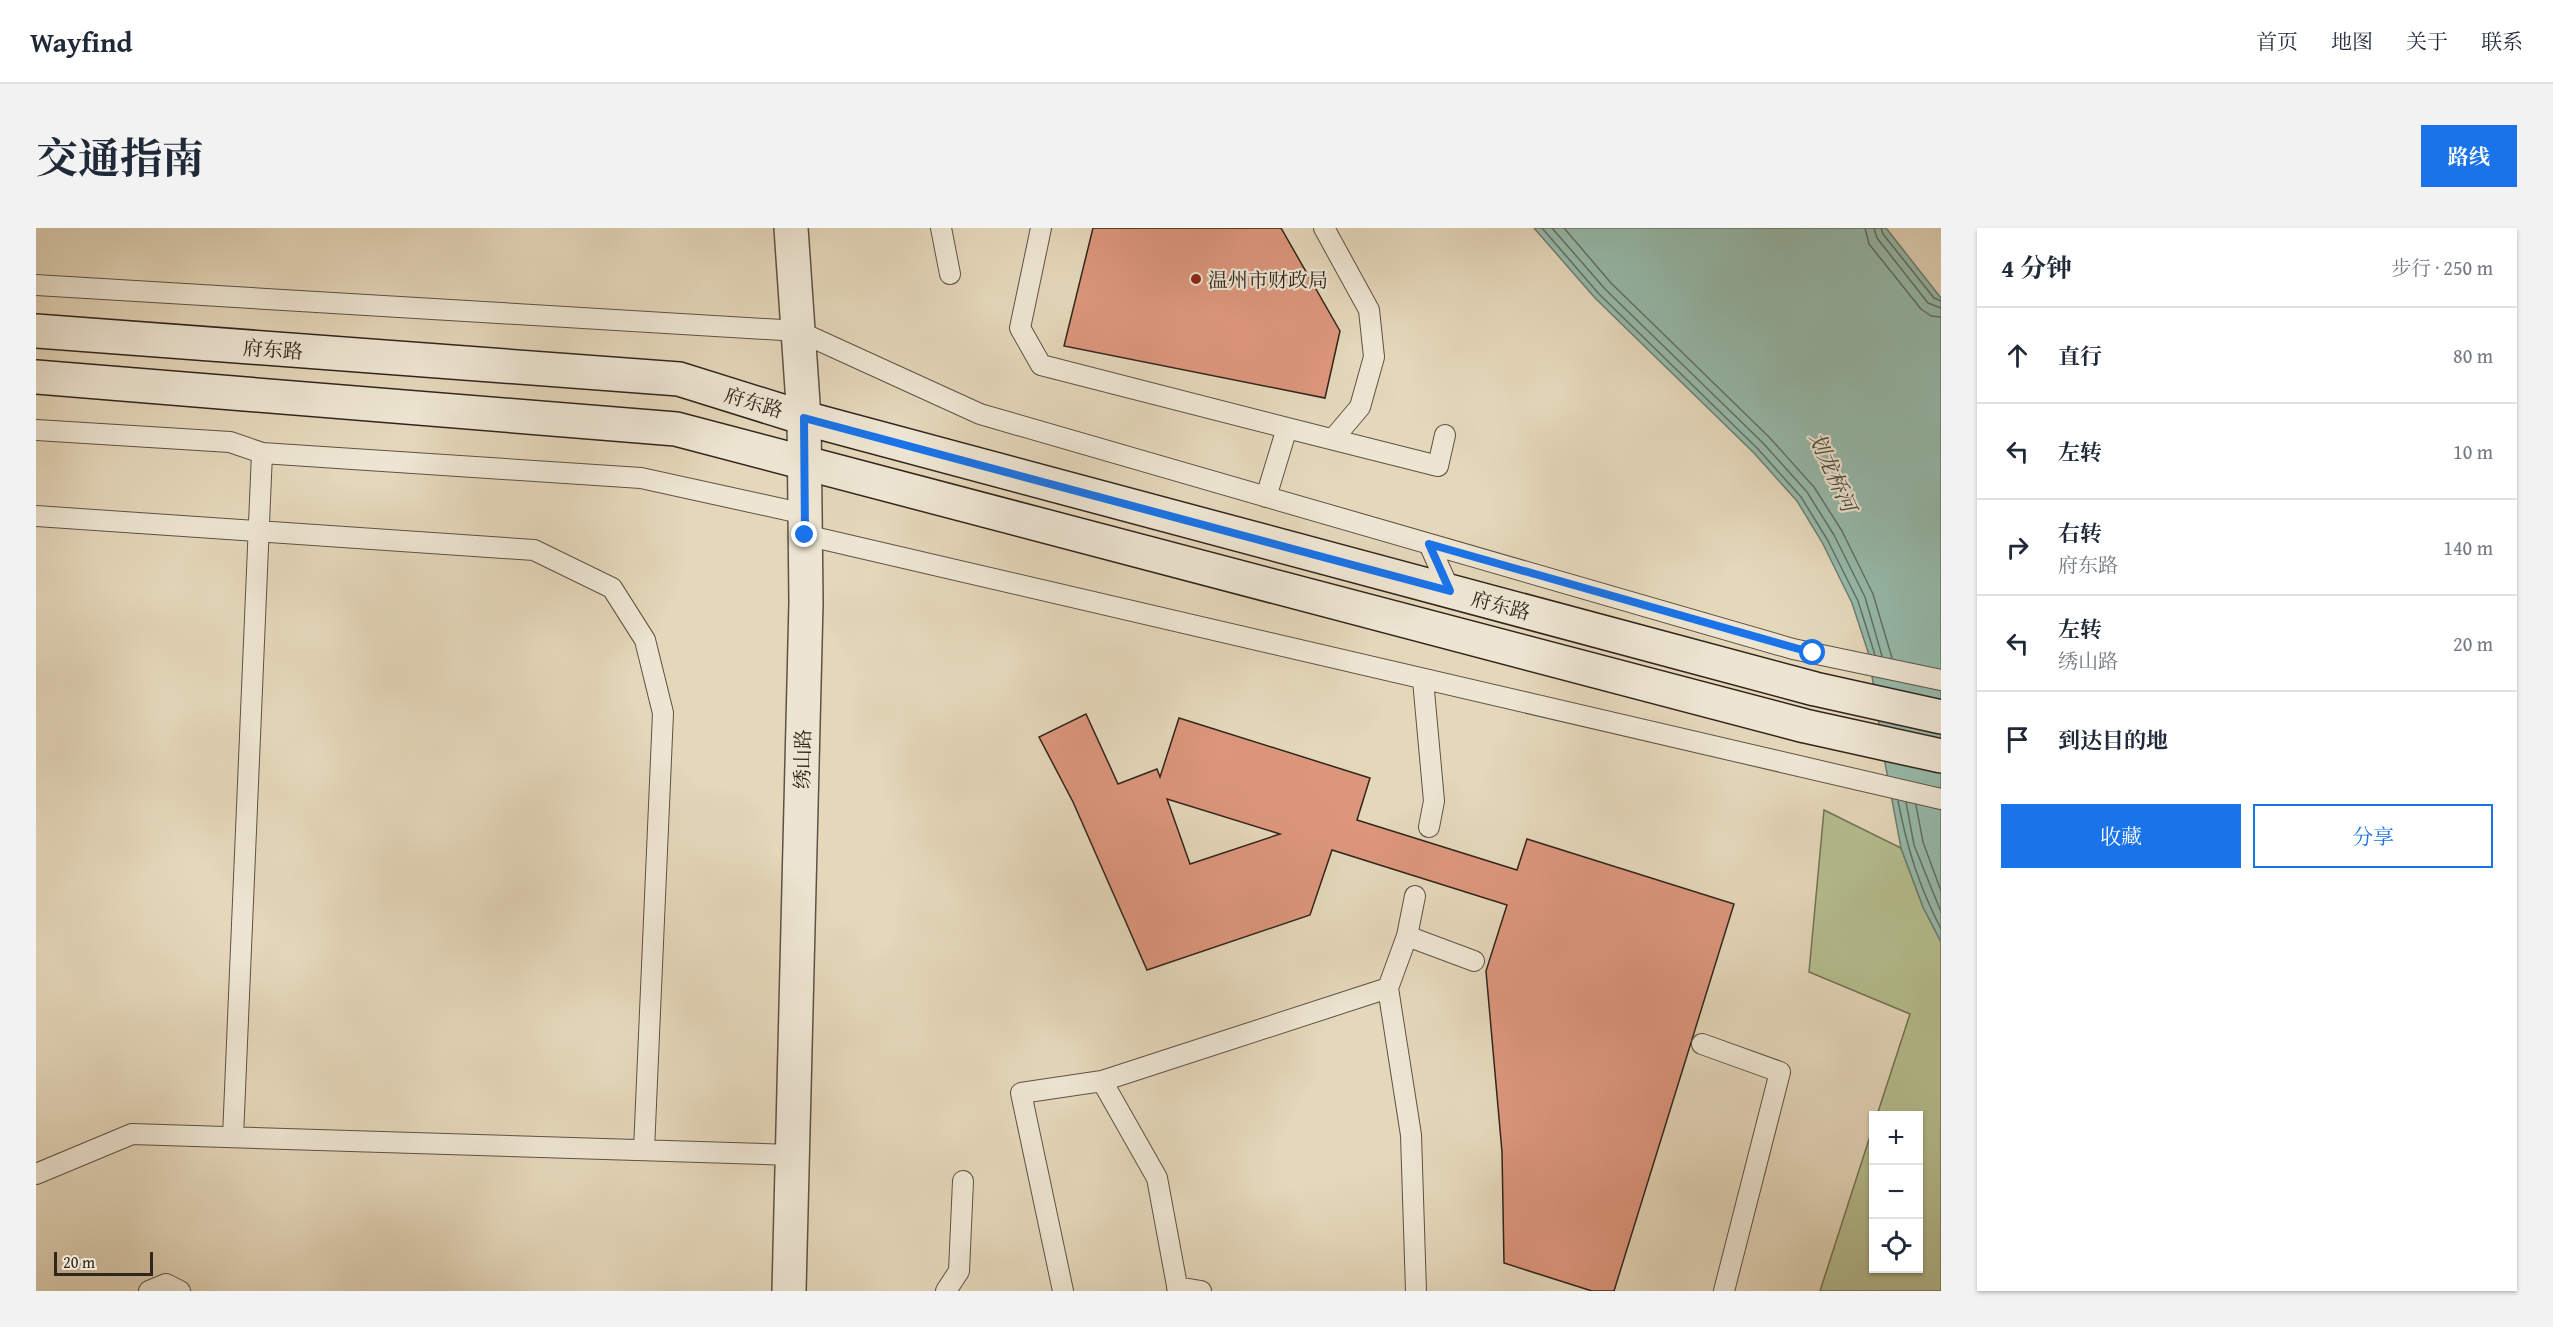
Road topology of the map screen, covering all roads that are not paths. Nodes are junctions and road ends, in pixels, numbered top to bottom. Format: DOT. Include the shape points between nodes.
graph roads {
  1 [pos="791,228"];
  2 [pos="941,228"];
  3 [pos="1041,228"];
  4 [pos="1324,228"];
  5 [pos="950,274"];
  6 [pos="36,285"];
  7 [pos="36,331"];
  8 [pos="798,331"];
  9 [pos="36,377"];
  10 [pos="804,418"];
  11 [pos="1287,428"];
  12 [pos="36,430"];
  13 [pos="1445,435"];
  14 [pos="1333,439"];
  15 [pos="262,453"];
  16 [pos="805,461"];
  17 [pos="1266,497"];
  18 [pos="36,516"];
  19 [pos="805,525"];
  20 [pos="259,531"];
  21 [pos="1429,544"];
  22 [pos="1450,591"];
  23 [pos="1423,680"];
  24 [pos="1941,680"];
  25 [pos="1941,717"];
  26 [pos="1941,756"];
  27 [pos="1941,800"];
  28 [pos="1429,827"];
  29 [pos="1414,896"];
  30 [pos="1407,936"];
  31 [pos="1474,961"];
  32 [pos="1388,988"];
  33 [pos="1702,1044"];
  34 [pos="1102,1081"];
  35 [pos="233,1137"];
  36 [pos="644,1150"];
  37 [pos="792,1155"];
  38 [pos="36,1174"];
  39 [pos="963,1181"];
  40 [pos="1178,1289"];
  41 [pos="149,1291"];
  42 [pos="180,1291"];
  43 [pos="789,1291"];
  44 [pos="946,1291"];
  45 [pos="1063,1291"];
  46 [pos="1202,1291"];
  47 [pos="1416,1291"];
  48 [pos="1724,1291"];
  1 -- 8 [label="main road, 绣山路"];
  2 -- 5 [label="lane"];
  3 -- 11 [label="lane" via="1020,328 1041,365"];
  4 -- 14 [label="lane" via="1369,310 1374,357 1360,407"];
  6 -- 8 [label="lane"];
  7 -- 10 [label="main road, 府东路" via="679,379"];
  8 -- 10 [label="main road, 绣山路"];
  8 -- 17 [label="lane" via="980,414"];
  9 -- 16 [label="main road, 府东路" via="676,429"];
  10 -- 16 [label="main road, 绣山路"];
  10 -- 22 [label="main road, 府东路"];
  11 -- 14 [label="lane"];
  11 -- 17 [label="lane"];
  12 -- 15 [label="lane" via="230,442"];
  13 -- 14 [label="lane" via="1438,466"];
  15 -- 19 [label="lane" via="641,478"];
  15 -- 20 [label="lane"];
  16 -- 19 [label="main road, 绣山路"];
  16 -- 26 [label="main road, 府东路" via="1805,726"];
  17 -- 21 [label="lane"];
  18 -- 20 [label="lane"];
  19 -- 23 [label="lane"];
  19 -- 37 [label="main road, 绣山路"];
  20 -- 35 [label="lane"];
  20 -- 36 [label="lane" via="534,550 612,588 645,640 663,713"];
  21 -- 22 [label="lane"];
  21 -- 24 [label="lane" via="1813,653"];
  22 -- 25 [label="main road, 府东路" via="1815,689"];
  23 -- 27 [label="lane"];
  23 -- 28 [label="lane" via="1434,801"];
  29 -- 30 [label="lane"];
  30 -- 31 [label="lane"];
  30 -- 32 [label="lane"];
  32 -- 34 [label="lane"];
  32 -- 47 [label="lane" via="1411,1135"];
  33 -- 48 [label="lane" via="1780,1072"];
  34 -- 40 [label="lane" via="1157,1178"];
  34 -- 45 [label="lane" via="1021,1093"];
  35 -- 36 [label="lane"];
  35 -- 38 [label="lane" via="132,1134"];
  36 -- 37 [label="lane"];
  37 -- 43 [label="main road, 绣山路"];
  39 -- 44 [label="lane" via="958,1271"];
  40 -- 46 [label="lane"];
  41 -- 42 [label="lane" via="166,1284"];
}
